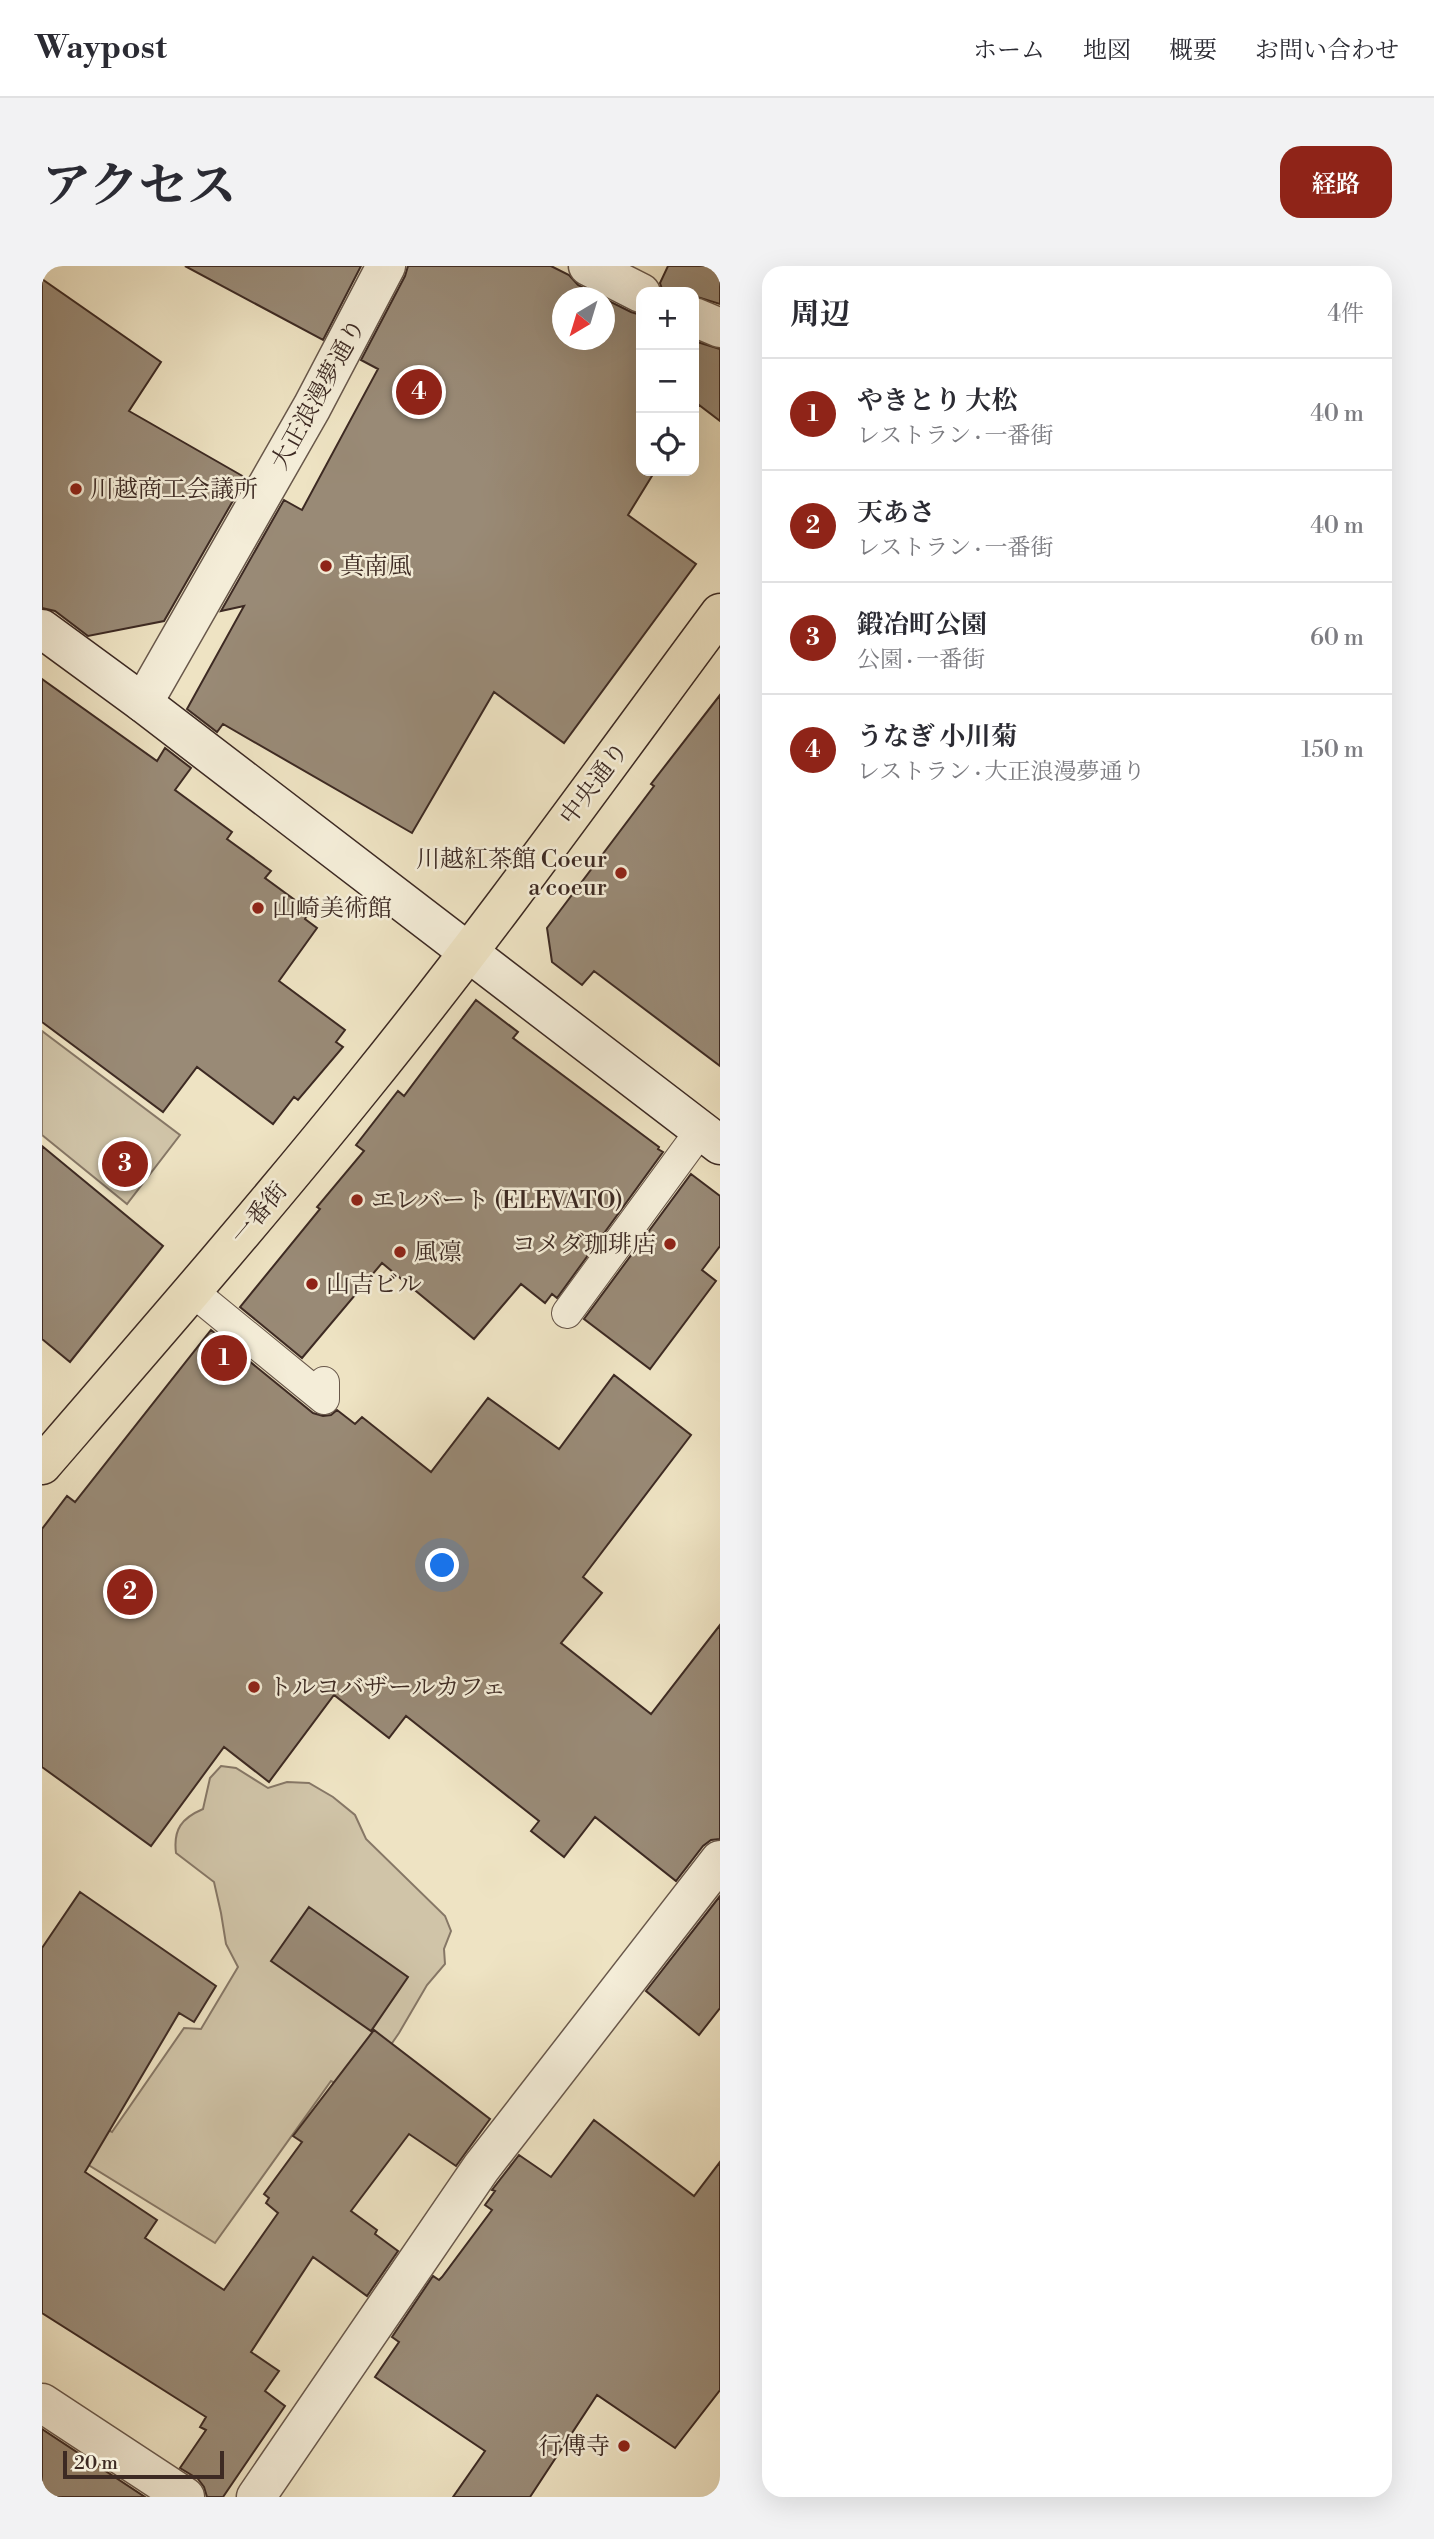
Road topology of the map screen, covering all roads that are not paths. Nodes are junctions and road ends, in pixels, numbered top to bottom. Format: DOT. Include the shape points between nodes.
graph roads {
  1 [pos="386,266"];
  2 [pos="588,266"];
  3 [pos="636,290"];
  4 [pos="699,319"];
  5 [pos="720,328"];
  6 [pos="720,613"];
  7 [pos="42,629"];
  8 [pos="143,703"];
  9 [pos="468,953"];
  10 [pos="710,1138"];
  11 [pos="192,1291"];
  12 [pos="567,1313"];
  13 [pos="324,1382"];
  14 [pos="42,1465"];
  15 [pos="720,1860"];
  16 [pos="42,2403"];
  17 [pos="185,2497"];
  18 [pos="256,2497"];
  1 -- 8 [label="street, 大正浪漫夢通り" via="312,407"];
  2 -- 3 [label="street"];
  4 -- 5 [label="street"];
  6 -- 9 [label="main road, 中央通り"];
  7 -- 8 [label="street"];
  8 -- 9 [label="street"];
  9 -- 10 [label="street"];
  9 -- 11 [label="main road, 一番街" via="366,1084"];
  10 -- 12 [label="lane"];
  11 -- 13 [label="lane" via="324,1399"];
  11 -- 14 [label="main road, 一番街"];
  15 -- 18 [label="street" via="481,2168"];
  16 -- 17 [label="street"];
}
